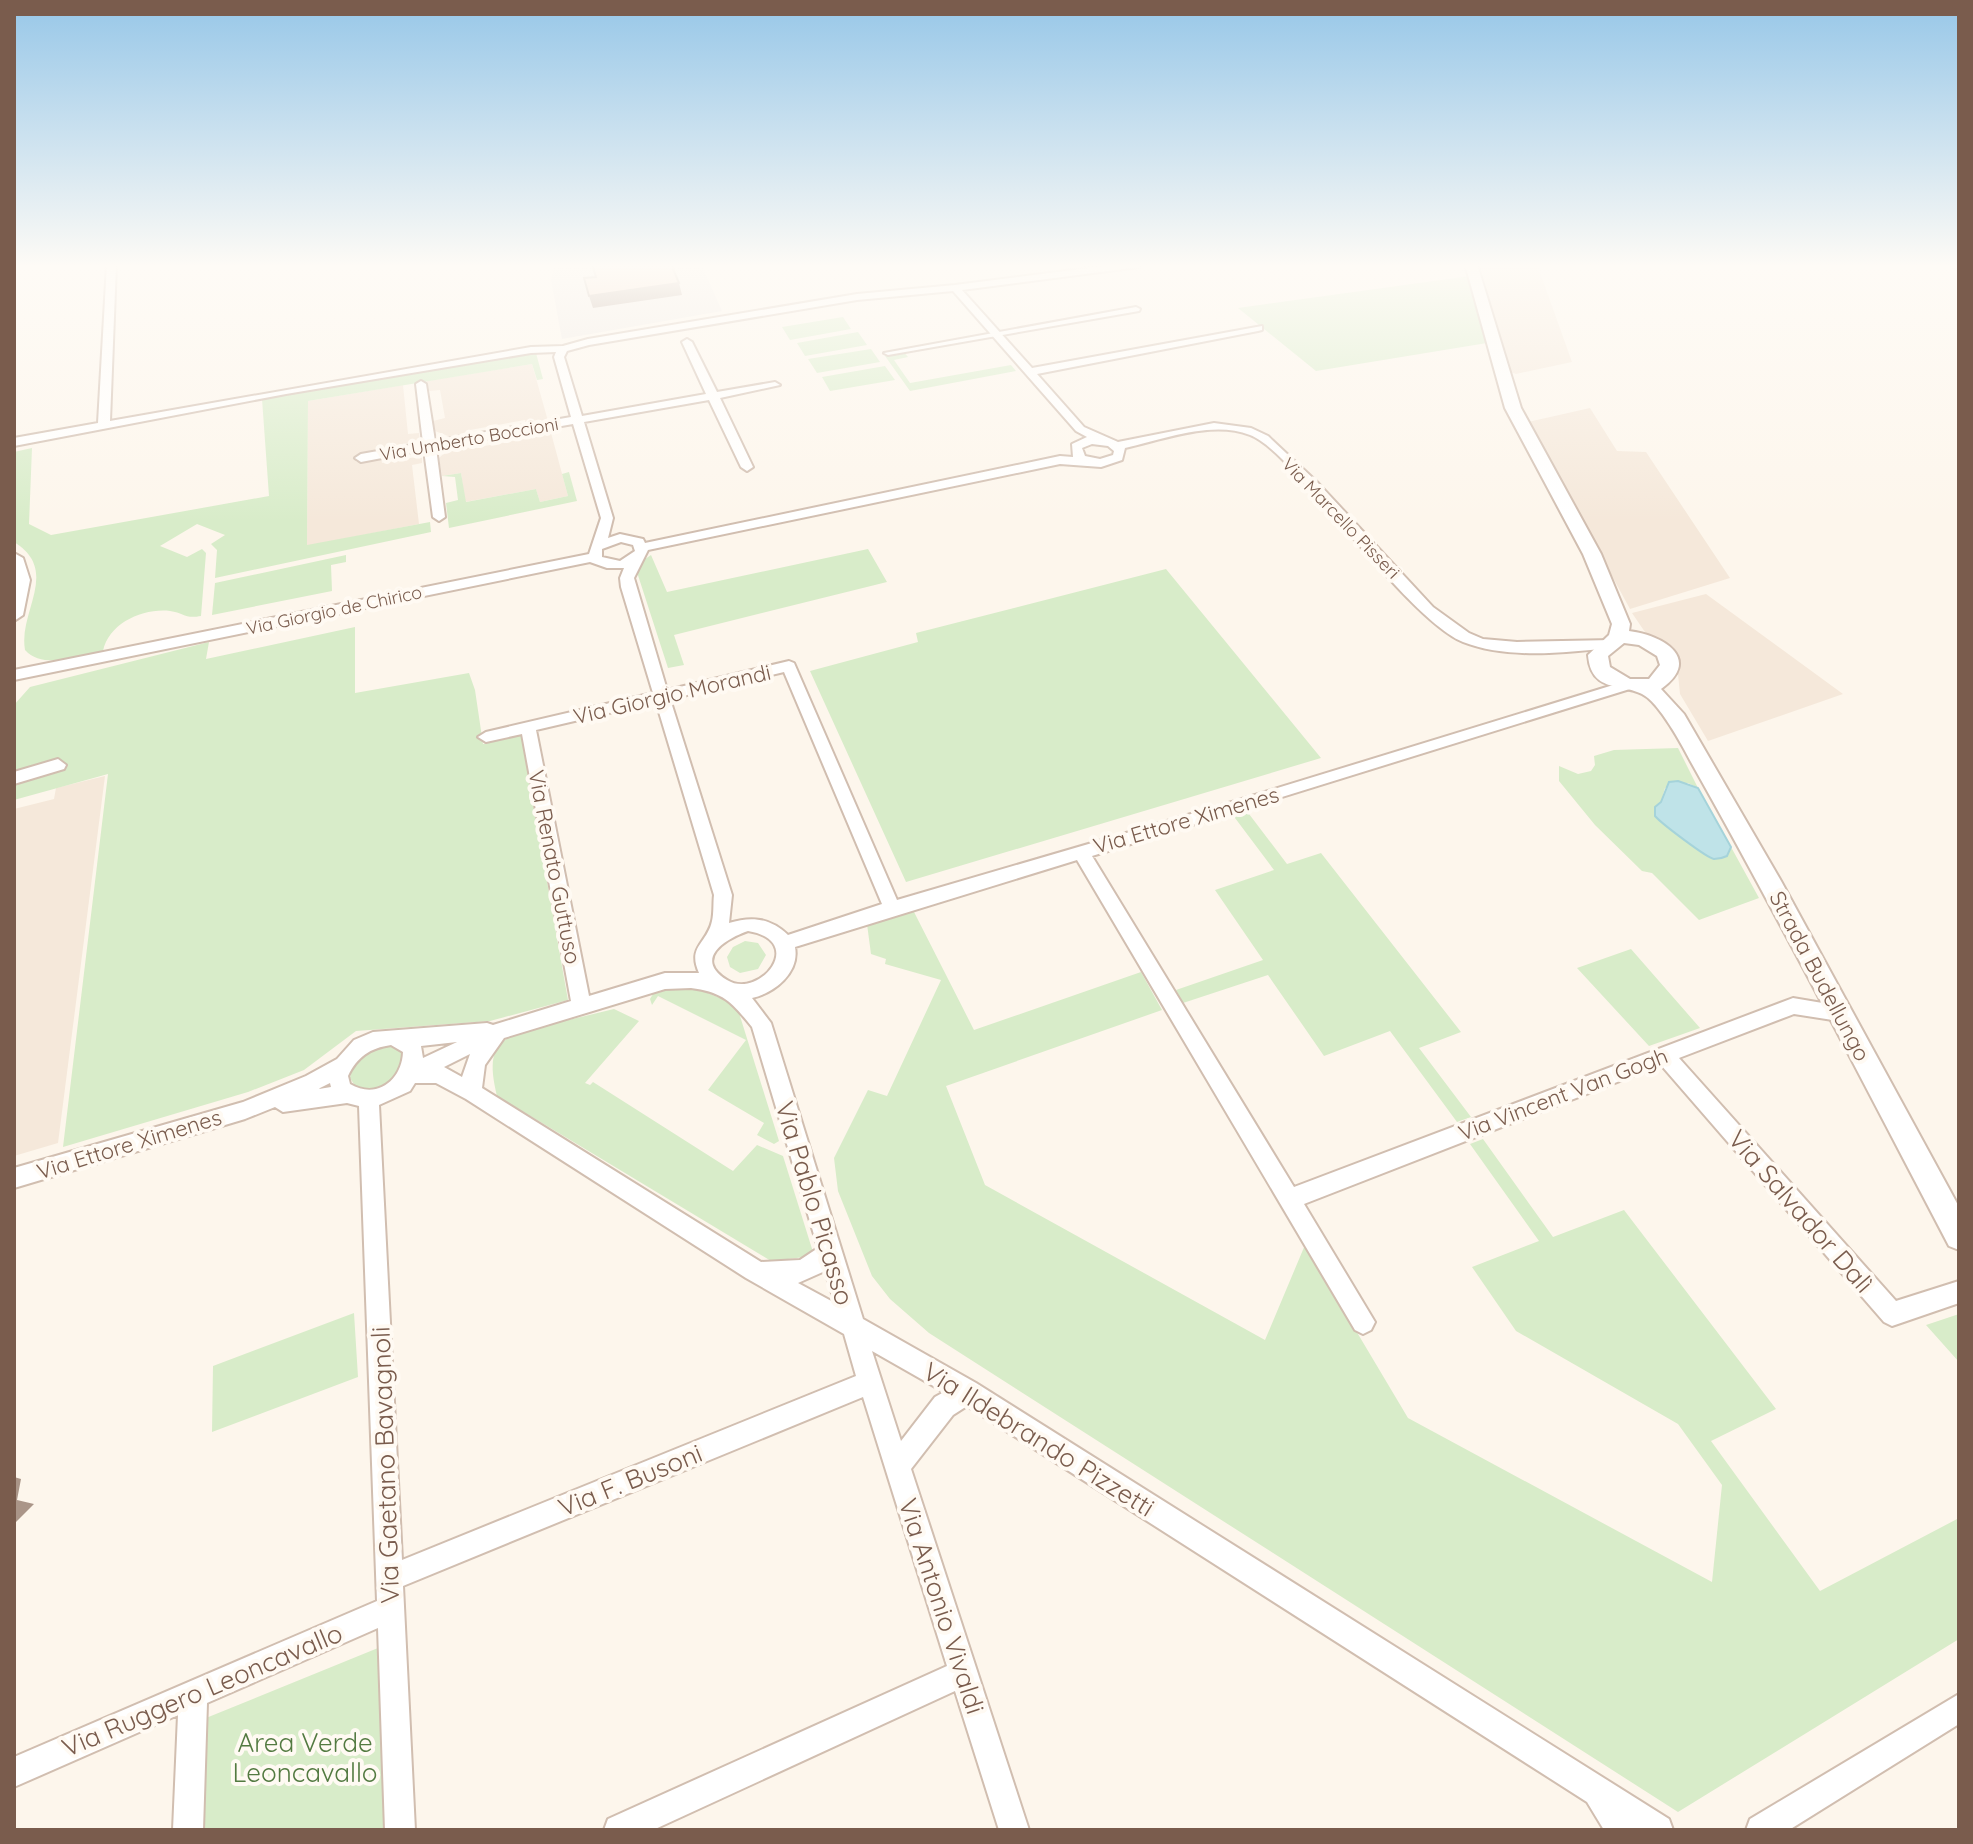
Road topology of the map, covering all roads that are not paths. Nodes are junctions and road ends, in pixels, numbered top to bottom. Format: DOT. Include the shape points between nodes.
graph roads {
  1 [pos="107,350"];
  2 [pos="550,350"];
  3 [pos="562,350"];
  4 [pos="691,350"];
  5 [pos="905,350"];
  6 [pos="1010,350"];
  7 [pos="1144,350"];
  8 [pos="1496,350"];
  9 [pos="888,353"];
  10 [pos="1030,372"];
  11 [pos="421,384"];
  12 [pos="775,385"];
  13 [pos="713,396"];
  14 [pos="577,420"];
  15 [pos="104,425"];
  16 [pos="1080,429"];
  17 [pos="1101,440"];
  18 [pos="14,442"];
  19 [pos="429,446"];
  20 [pos="1117,446"];
  21 [pos="1077,448"];
  22 [pos="361,458"];
  23 [pos="1060,460"];
  24 [pos="1086,461"];
  25 [pos="747,467"];
  26 [pos="439,517"];
  27 [pos="607,518"];
  28 [pos="637,543"];
  29 [pos="600,555"];
  30 [pos="14,558"];
  31 [pos="634,560"];
  32 [pos="628,587"];
  33 [pos="1615,606"];
  34 [pos="14,615"];
  35 [pos="1613,640"];
  36 [pos="1554,645"];
  37 [pos="1660,647"];
  38 [pos="14,658"];
  39 [pos="75,663"];
  40 [pos="1668,670"];
  41 [pos="1602,671"];
  42 [pos="14,676"];
  43 [pos="1637,686"];
  44 [pos="14,688"];
  45 [pos="662,696"];
  46 [pos="1588,698"];
  47 [pos="1677,719"];
  48 [pos="528,727"];
  49 [pos="486,737"];
  50 [pos="58,765"];
  51 [pos="34,770"];
  52 [pos="14,771"];
  53 [pos="14,778"];
  54 [pos="1080,851"];
  55 [pos="723,895"];
  56 [pos="892,908"];
  57 [pos="760,925"];
  58 [pos="785,943"];
  59 [pos="709,946"];
  60 [pos="773,980"];
  61 [pos="665,981"];
  62 [pos="721,987"];
  63 [pos="581,1006"];
  64 [pos="1839,1013"];
  65 [pos="761,1023"];
  66 [pos="502,1030"];
  67 [pos="402,1039"];
  68 [pos="1664,1055"];
  69 [pos="343,1065"];
  70 [pos="410,1074"];
  71 [pos="473,1093"];
  72 [pos="358,1097"];
  73 [pos="245,1110"];
  74 [pos="14,1178"];
  75 [pos="1290,1199"];
  76 [pos="1959,1236"];
  77 [pos="830,1252"];
  78 [pos="754,1270"];
  79 [pos="1959,1292"];
  80 [pos="1363,1322"];
  81 [pos="853,1327"];
  82 [pos="870,1382"];
  83 [pos="967,1392"];
  84 [pos="897,1466"];
  85 [pos="389,1578"];
  86 [pos="391,1609"];
  87 [pos="964,1673"];
  88 [pos="193,1694"];
  89 [pos="1959,1708"];
  90 [pos="14,1772"];
  91 [pos="1596,1791"];
  92 [pos="188,1830"];
  93 [pos="400,1830"];
  94 [pos="619,1830"];
  95 [pos="1014,1830"];
  96 [pos="1621,1830"];
  97 [pos="1658,1830"];
  98 [pos="1761,1830"];
  1 -- 15 [label="street"];
  2 -- 15 [label="street"];
  3 -- 14 [label="street" via="559,357"];
  4 -- 13 [label="street"];
  5 -- 9 [label="street"];
  6 -- 10 [label="street"];
  7 -- 10 [label="street"];
  8 -- 33 [label="street" via="1513,408"];
  10 -- 16 [label="street"];
  11 -- 19 [label="street"];
  12 -- 13 [label="street, Via Umberto Boccioni"];
  13 -- 14 [label="street, Via Umberto Boccioni"];
  13 -- 25 [label="street"];
  14 -- 19 [label="street, Via Umberto Boccioni"];
  14 -- 27 [label="street"];
  15 -- 18 [label="street"];
  16 -- 17 [label="street"];
  16 -- 21 [label="street"];
  17 -- 20 [label="street"];
  17 -- 21 [label="street"];
  19 -- 22 [label="street, Via Umberto Boccioni"];
  19 -- 26 [label="street"];
  20 -- 24 [label="street, Via Marcello Pisseri" via="1120,454 1114,460"];
  20 -- 36 [label="street, Via Marcello Pisseri" via="1214,426 1251,431 1314,486 1449,627 1470,640 1498,646"];
  21 -- 23 [label="street"];
  21 -- 24 [label="street"];
  23 -- 24 [label="street"];
  23 -- 28 [label="street"];
  27 -- 28 [label="street"];
  27 -- 29 [label="street"];
  28 -- 29 [label="street" via="615,539"];
  28 -- 31 [label="street, Via Pablo Picasso" via="641,554"];
  29 -- 31 [label="street"];
  29 -- 32 [label="street, Via Pablo Picasso"];
  29 -- 39 [label="street, Via Giorgio de Chirico"];
  30 -- 34 [label="street" via="21,580"];
  31 -- 32 [label="street, Via Pablo Picasso"];
  32 -- 45 [label="street, Via Pablo Picasso"];
  33 -- 35 [label="street" via="1621,624"];
  33 -- 37 [label="street"];
  35 -- 36 [label="street, Via Marcello Pisseri"];
  35 -- 37 [label="street" via="1639,638"];
  35 -- 41 [label="street" via="1597,658"];
  36 -- 41 [label="street, Via Marcello Pisseri"];
  37 -- 40 [label="street, Strada Budellungo" via="1669,657"];
  38 -- 39 [label="street, Via Giorgio de Chirico" via="45,666"];
  39 -- 42 [label="street"];
  39 -- 44 [label="street, Via Giorgio de Chirico"];
  40 -- 43 [label="street" via="1658,682"];
  40 -- 47 [label="street, Strada Budellungo"];
  41 -- 43 [label="street, Strada Budellungo"];
  41 -- 46 [label="street"];
  43 -- 46 [label="street, Via Ettore Ximenes"];
  43 -- 47 [label="street, Strada Budellungo"];
  45 -- 48 [label="street, Via Giorgio Morandi"];
  45 -- 55 [label="street, Via Pablo Picasso"];
  45 -- 56 [label="street, Via Giorgio Morandi" via="789,666"];
  46 -- 54 [label="street, Via Ettore Ximenes"];
  47 -- 64 [label="street, Strada Budellungo"];
  48 -- 49 [label="street, Via Giorgio Morandi"];
  48 -- 63 [label="street, Via Renato Guttuso"];
  50 -- 51 [label="street"];
  51 -- 52 [label="street"];
  51 -- 53 [label="street"];
  54 -- 56 [label="street, Via Ettore Ximenes"];
  54 -- 75 [label="street"];
  55 -- 57 [label="street"];
  55 -- 59 [label="street, Via Pablo Picasso" via="721,921"];
  56 -- 58 [label="street, Via Ettore Ximenes"];
  57 -- 58 [label="street"];
  57 -- 59 [label="street" via="735,926"];
  58 -- 60 [label="street" via="785,962"];
  59 -- 61 [label="street, Via Ettore Ximenes"];
  59 -- 62 [label="street, Via Pablo Picasso" via="704,970"];
  60 -- 62 [label="street" via="752,990"];
  60 -- 65 [label="street"];
  61 -- 62 [label="street, Via Ettore Ximenes"];
  61 -- 63 [label="street, Via Ettore Ximenes"];
  62 -- 65 [label="street, Via Pablo Picasso" via="740,998"];
  63 -- 66 [label="street, Via Ettore Ximenes"];
  64 -- 68 [label="street, Via Vincent Van Gogh" via="1793,1006"];
  64 -- 76 [label="street, Strada Budellungo"];
  65 -- 77 [label="street, Via Pablo Picasso"];
  66 -- 67 [label="street, Via Ettore Ximenes"];
  66 -- 70 [label="street, Via Ettore Ximenes"];
  66 -- 71 [label="street" via="481,1051 470,1078"];
  67 -- 69 [label="street, Via Ettore Ximenes" via="369,1042"];
  67 -- 70 [label="street" via="413,1049"];
  68 -- 75 [label="street, Via Vincent Van Gogh"];
  68 -- 79 [label="street, Via Salvador Dalì" via="1892,1314"];
  69 -- 72 [label="street" via="339,1081"];
  69 -- 73 [label="street, Via Ettore Ximenes"];
  70 -- 71 [label="street, Via Ildebrando Pizzetti" via="438,1074"];
  70 -- 72 [label="street, Via Ettore Ximenes" via="397,1089"];
  71 -- 78 [label="street, Via Ildebrando Pizzetti"];
  72 -- 73 [label="street, Via Ettore Ximenes"];
  72 -- 85 [label="street, Via Gaetano Bavagnoli"];
  73 -- 74 [label="street, Via Ettore Ximenes"];
  75 -- 80 [label="street"];
  77 -- 78 [label="street" via="814,1267 792,1275"];
  77 -- 81 [label="street, Via Pablo Picasso"];
  78 -- 81 [label="street, Via Ildebrando Pizzetti"];
  81 -- 82 [label="street, Via Pablo Picasso"];
  81 -- 83 [label="street, Via Ildebrando Pizzetti"];
  82 -- 84 [label="street, Via Antonio Vivaldi"];
  82 -- 85 [label="street, Via F. Busoni"];
  83 -- 84 [label="street" via="944,1406"];
  83 -- 91 [label="street, Via Ildebrando Pizzetti"];
  84 -- 87 [label="street, Via Antonio Vivaldi"];
  85 -- 86 [label="street, Via Gaetano Bavagnoli"];
  86 -- 88 [label="street, Via Ruggero Leoncavallo"];
  86 -- 93 [label="street, Via Gaetano Bavagnoli"];
  87 -- 94 [label="street"];
  87 -- 95 [label="street, Via Antonio Vivaldi"];
  88 -- 90 [label="street, Via Ruggero Leoncavallo"];
  88 -- 92 [label="street"];
  89 -- 98 [label="street"];
  91 -- 96 [label="street"];
  91 -- 97 [label="street, Via Ildebrando Pizzetti"];
}
